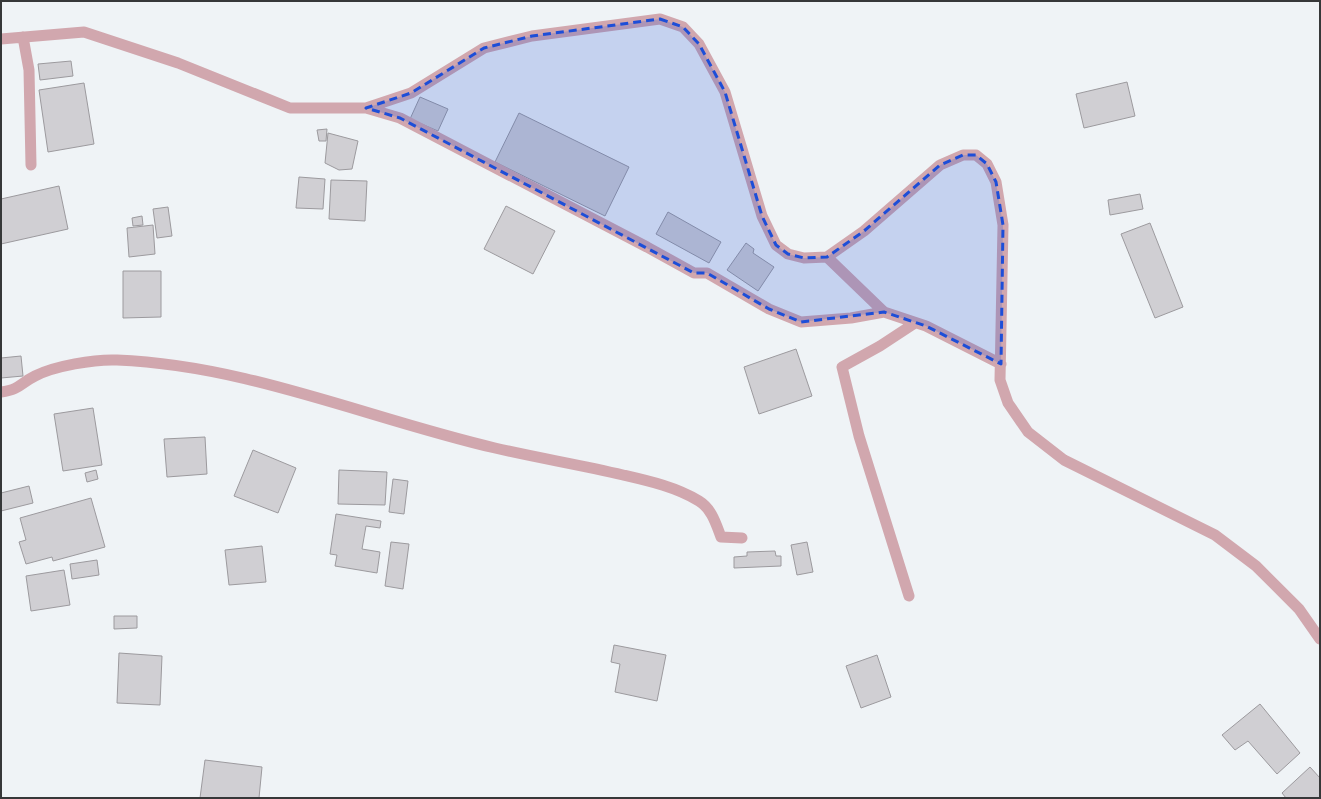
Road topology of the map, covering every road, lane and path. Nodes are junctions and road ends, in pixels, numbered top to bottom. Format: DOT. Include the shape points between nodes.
graph roads {
  1 [pos="23,37"];
  2 [pos="1,39"];
  3 [pos="366,108"];
  4 [pos="31,165"];
  5 [pos="827,257"];
  6 [pos="884,312"];
  7 [pos="916,323"];
  8 [pos="1000,364"];
  9 [pos="1,392"];
  10 [pos="742,538"];
  11 [pos="909,596"];
  12 [pos="1320,639"];
  1 -- 2 [label="street"];
  1 -- 3 [label="street" via="84,32 178,63 290,108"];
  1 -- 4 [label="street" via="29,70"];
  3 -- 5 [label="street" via="411,94 484,48 532,36 660,19 682,27 699,44 725,92 762,216 776,245 788,254 804,258"];
  3 -- 6 [label="street" via="400,118 694,274 708,273 769,309 801,322 851,318"];
  5 -- 6 [label="street"];
  5 -- 8 [label="street" via="864,231 940,166 963,155 976,155 987,164 996,182 1003,225"];
  6 -- 7 [label="street"];
  7 -- 8 [label="street"];
  7 -- 11 [label="street" via="842,367 859,436"];
  8 -- 12 [label="street" via="1000,380 1008,403 1028,432 1064,460 1215,535 1256,566 1299,609"];
  9 -- 10 [label="street" via="15,390 33,377 56,367 115,360 163,363 221,372 495,448 660,484 701,502 712,514 721,537"];
}
